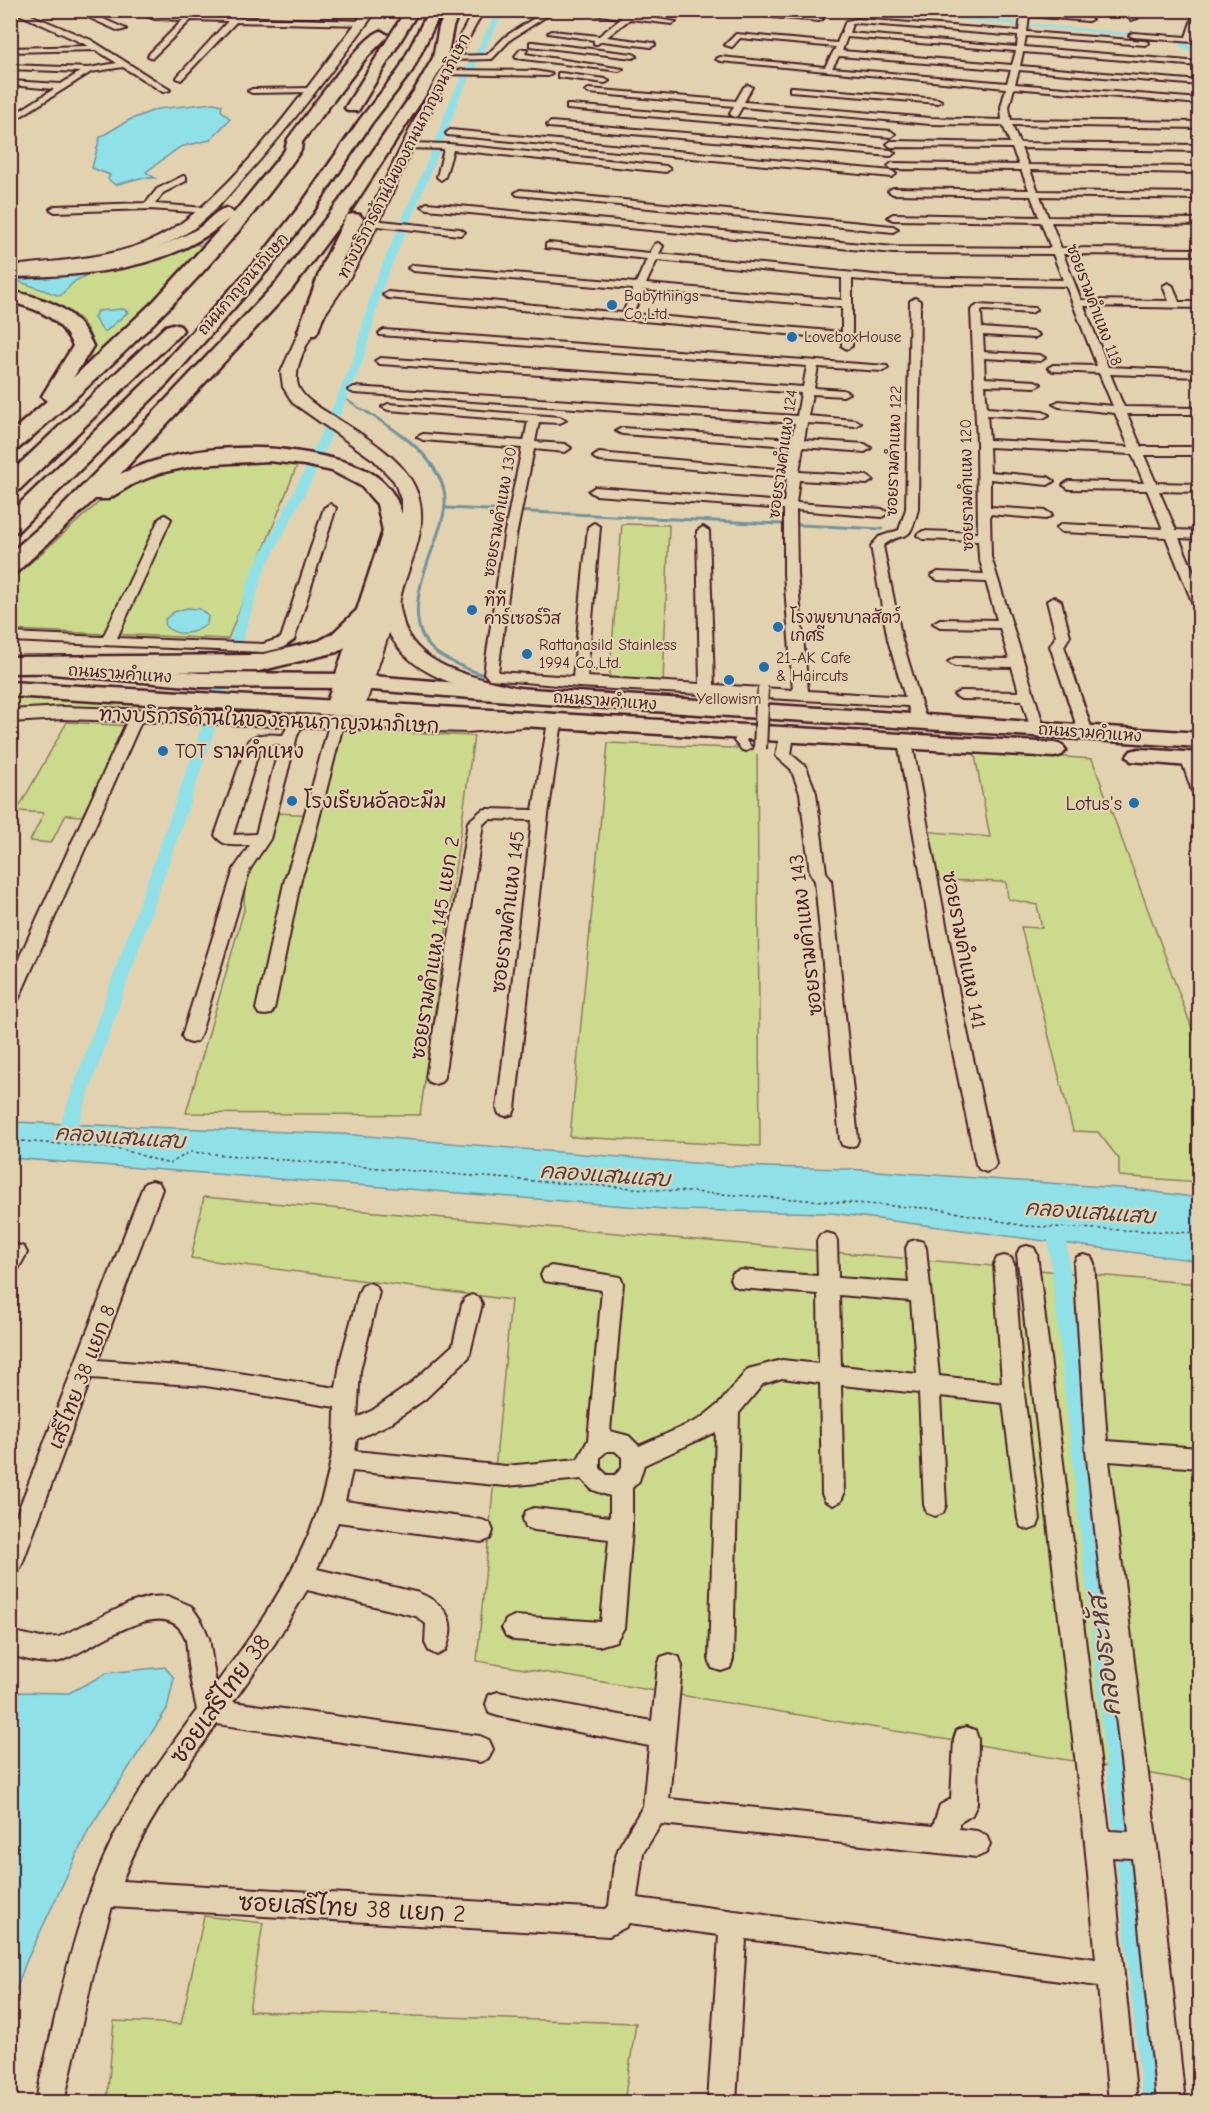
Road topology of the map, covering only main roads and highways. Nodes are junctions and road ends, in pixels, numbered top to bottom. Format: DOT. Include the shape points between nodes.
graph roads {
  1 [pos="372,10"];
  2 [pos="378,10"];
  3 [pos="406,10"];
  4 [pos="413,10"];
  5 [pos="436,10"];
  6 [pos="454,10"];
  7 [pos="479,10"];
  8 [pos="346,118"];
  9 [pos="294,142"];
  10 [pos="379,156"];
  11 [pos="244,171"];
  12 [pos="10,271"];
  13 [pos="10,296"];
  14 [pos="184,319"];
  15 [pos="308,331"];
  16 [pos="36,423"];
  17 [pos="10,444"];
  18 [pos="10,486"];
  19 [pos="63,519"];
  20 [pos="10,526"];
  21 [pos="15,561"];
  22 [pos="378,606"];
  23 [pos="10,665"];
  24 [pos="200,681"];
  25 [pos="355,681"];
  26 [pos="250,682"];
  27 [pos="10,689"];
  28 [pos="531,696"];
  29 [pos="343,713"];
  30 [pos="10,716"];
  31 [pos="735,730"];
  32 [pos="987,736"];
  33 [pos="1196,753"];
  1 -- 11 [label="main road"];
  2 -- 11 [label="main road" via="252,170"];
  3 -- 9 [label="highway" via="360,56"];
  4 -- 8 [label="highway"];
  5 -- 20 [label="highway, ถนนกาญจนาภิเษก" via="405,71 297,221 218,315 94,447"];
  6 -- 10 [label="highway" via="440,58"];
  7 -- 15 [label="main road, ทางบริการด้านในของถนนกาญจนาภิเษก" via="354,260"];
  9 -- 12 [label="highway" via="218,223 186,242 102,266"];
  9 -- 16 [label="highway" via="293,150 259,196 178,289"];
  10 -- 15 [label="highway" via="363,203 332,263"];
  10 -- 19 [label="highway" via="284,286"];
  11 -- 12 [label="main road" via="185,230 145,248 106,258"];
  13 -- 16 [label="highway" via="32,301 64,317 73,324 83,346"];
  14 -- 18 [label="highway, ถนนกาญจนาภิเษก"];
  15 -- 22 [label="main road, ทางบริการด้านในของถนนกาญจนาภิเษก" via="290,366 289,381 294,393 376,454 407,488 413,523 411,536"];
  16 -- 17 [label="highway"];
  19 -- 21 [label="highway"];
  19 -- 22 [label="highway" via="124,481 171,463 238,454 279,454 322,462 364,479 385,495 396,518"];
  22 -- 25 [label="highway"];
  22 -- 26 [label="highway" via="328,647"];
  22 -- 28 [label="main road" via="411,655 428,666"];
  23 -- 24 [label="highway"];
  24 -- 26 [label="highway"];
  24 -- 26 [label="main road, ถนนรามคำแหง"];
  24 -- 27 [label="main road, ถนนรามคำแหง"];
  24 -- 30 [label="main road, ทางบริการด้านในของถนนกาญจนาภิเษก" via="137,715"];
  25 -- 26 [label="main road, ถนนรามคำแหง"];
  25 -- 28 [label="main road, ถนนรามคำแหง"];
  25 -- 29 [label="highway"];
  26 -- 29 [label="main road, ถนนรามคำแหง"];
  26 -- 29 [label="main road, ทางบริการด้านในของถนนกาญจนาภิเษก" via="298,720"];
  28 -- 31 [label="main road, ถนนรามคำแหง"];
  29 -- 31 [label="main road, ถนนรามคำแหง"];
  31 -- 32 [label="main road, ถนนรามคำแหง" via="905,742"];
  31 -- 32 [label="main road, ถนนรามคำแหง" via="917,711"];
  32 -- 33 [label="main road, ถนนรามคำแหง"];
  32 -- 33 [label="main road, ถนนรามคำแหง" via="1038,730 1086,733"];
}
